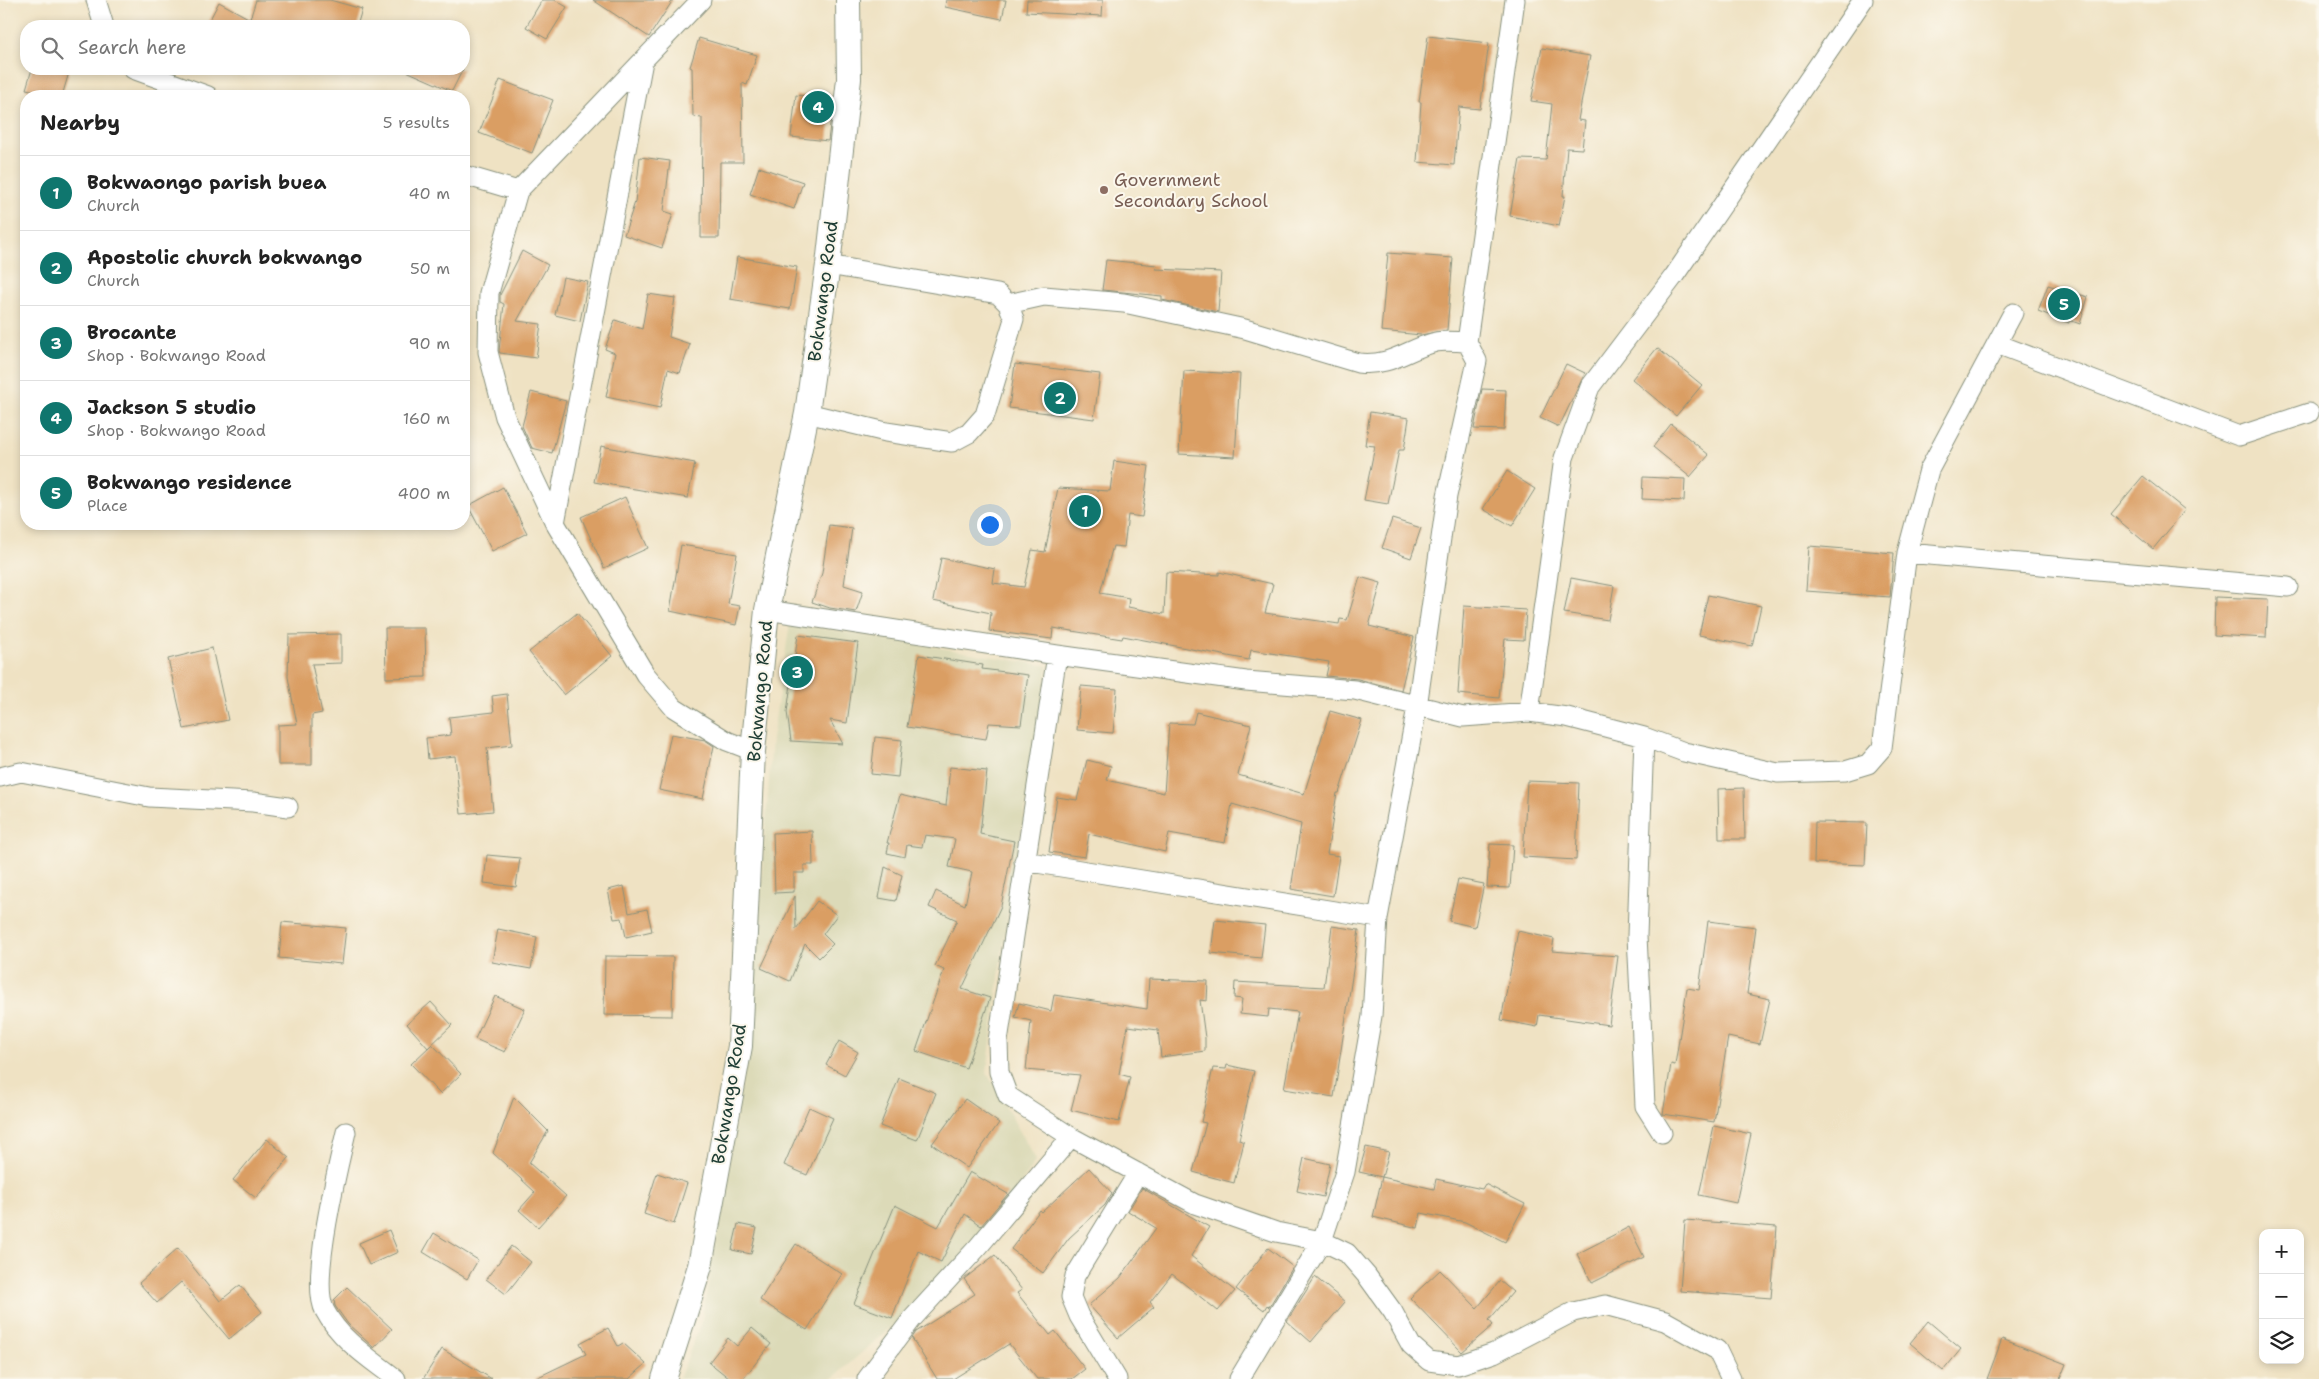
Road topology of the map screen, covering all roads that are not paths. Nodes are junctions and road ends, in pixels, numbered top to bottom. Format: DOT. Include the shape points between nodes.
graph roads {
  1 [pos="96,0"];
  2 [pos="701,0"];
  3 [pos="848,0"];
  4 [pos="1515,0"];
  5 [pos="1863,0"];
  6 [pos="102,20"];
  7 [pos="643,61"];
  8 [pos="150,75"];
  9 [pos="191,90"];
  10 [pos="470,177"];
  11 [pos="518,191"];
  12 [pos="828,265"];
  13 [pos="1008,304"];
  14 [pos="2013,313"];
  15 [pos="1467,342"];
  16 [pos="1997,344"];
  17 [pos="2309,413"];
  18 [pos="807,414"];
  19 [pos="555,523"];
  20 [pos="1907,552"];
  21 [pos="2288,587"];
  22 [pos="767,610"];
  23 [pos="1057,654"];
  24 [pos="1417,707"];
  25 [pos="1529,712"];
  26 [pos="1644,737"];
  27 [pos="753,751"];
  28 [pos="0,777"];
  29 [pos="288,807"];
  30 [pos="1024,861"];
  31 [pos="1378,918"];
  32 [pos="346,1132"];
  33 [pos="1662,1133"];
  34 [pos="1070,1137"];
  35 [pos="1138,1173"];
  36 [pos="1322,1241"];
  37 [pos="396,1379"];
  38 [pos="664,1379"];
  39 [pos="868,1379"];
  40 [pos="1118,1379"];
  41 [pos="1239,1379"];
  42 [pos="1731,1379"];
  1 -- 6 [label="street"];
  2 -- 7 [label="street"];
  3 -- 12 [label="street, Bokwango Road" via="849,79"];
  4 -- 15 [label="street"];
  5 -- 25 [label="street" via="1674,276 1590,387 1564,458"];
  7 -- 11 [label="street"];
  7 -- 19 [label="street"];
  8 -- 9 [label="street"];
  10 -- 11 [label="street"];
  11 -- 19 [label="street" via="490,293 488,352 505,417"];
  12 -- 13 [label="street" via="998,294"];
  12 -- 18 [label="street, Bokwango Road"];
  13 -- 15 [label="street" via="1044,296 1124,304 1245,329 1358,364 1374,365 1393,360 1437,342"];
  13 -- 18 [label="street" via="1014,319 985,415 970,432 952,442 886,432"];
  14 -- 16 [label="street"];
  15 -- 24 [label="street" via="1477,361 1447,496"];
  16 -- 17 [label="street" via="2239,436"];
  16 -- 20 [label="street" via="1929,470"];
  18 -- 22 [label="street, Bokwango Road"];
  19 -- 27 [label="street" via="645,674 674,708 726,741"];
  20 -- 21 [label="street"];
  20 -- 26 [label="street" via="1882,748 1868,764 1845,771 1778,773 1684,752"];
  22 -- 23 [label="street"];
  22 -- 27 [label="street, Bokwango Road"];
  23 -- 24 [label="street" via="1246,680 1355,690"];
  23 -- 30 [label="street"];
  24 -- 25 [label="street" via="1463,717"];
  24 -- 31 [label="street"];
  25 -- 26 [label="street" via="1567,717"];
  26 -- 33 [label="street" via="1638,936 1642,1046 1645,1106"];
  27 -- 38 [label="street, Bokwango Road" via="740,1046 700,1266"];
  28 -- 29 [label="street" via="21,772 149,797"];
  30 -- 31 [label="street"];
  30 -- 34 [label="street" via="998,1041 999,1072 1008,1096"];
  31 -- 36 [label="street" via="1372,1016 1345,1172"];
  32 -- 37 [label="street" via="330,1200 324,1247 320,1284 324,1310 342,1336"];
  34 -- 35 [label="street"];
  34 -- 39 [label="street" via="978,1247 912,1319"];
  35 -- 36 [label="street" via="1195,1204 1276,1232"];
  35 -- 40 [label="street" via="1075,1276 1071,1297 1079,1316"];
  36 -- 41 [label="street"];
  36 -- 42 [label="street" via="1347,1253 1393,1312 1411,1345 1429,1361 1458,1365 1494,1353 1573,1312 1605,1305 1665,1321 1717,1350"];
}
